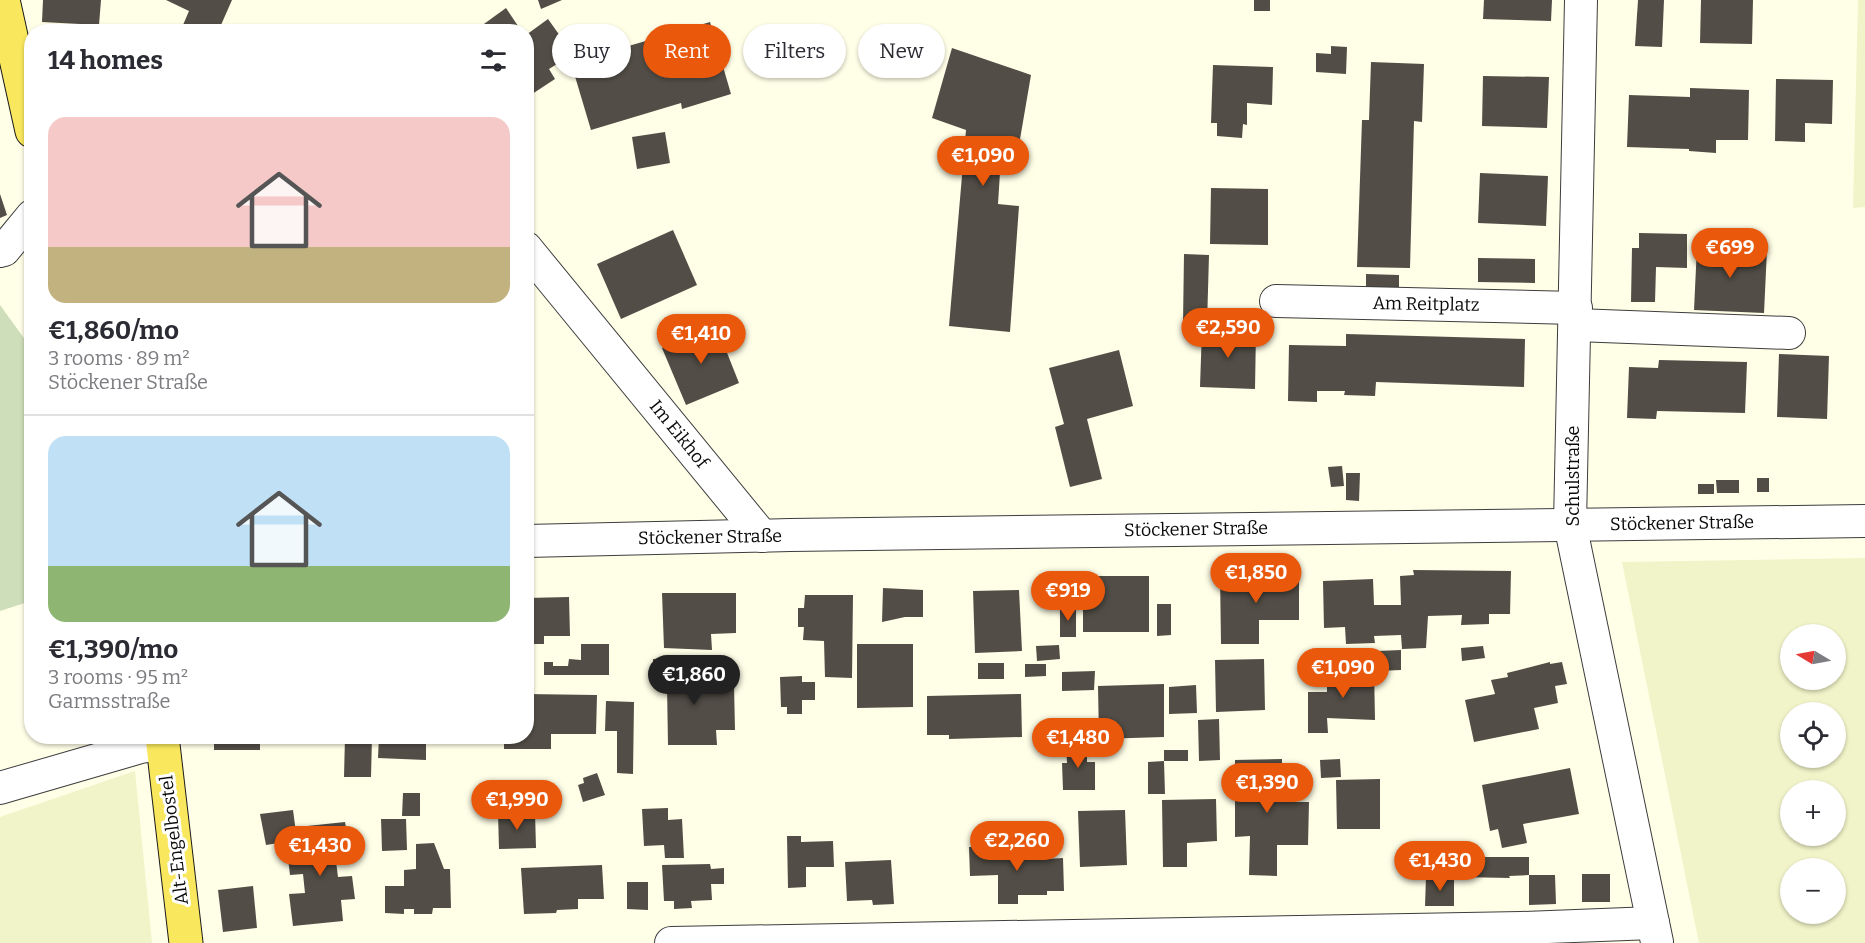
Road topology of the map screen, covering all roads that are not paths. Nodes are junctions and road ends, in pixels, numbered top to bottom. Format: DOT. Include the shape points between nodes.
graph roads {
  1 [pos="3,0"];
  2 [pos="1581,0"];
  3 [pos="24,95"];
  4 [pos="24,226"];
  5 [pos="0,251"];
  6 [pos="534,258"];
  7 [pos="1276,301"];
  8 [pos="1576,316"];
  9 [pos="1789,333"];
  10 [pos="1865,521"];
  11 [pos="1570,524"];
  12 [pos="762,536"];
  13 [pos="534,541"];
  14 [pos="150,744"];
  15 [pos="163,744"];
  16 [pos="0,788"];
  17 [pos="1655,933"];
  18 [pos="1521,936"];
  19 [pos="1322,937"];
  20 [pos="1115,939"];
  21 [pos="907,940"];
  22 [pos="186,943"];
  23 [pos="671,943"];
  24 [pos="708,943"];
  1 -- 3 [label="main road"];
  2 -- 8 [label="street, Schulstraße"];
  4 -- 5 [label="street"];
  6 -- 12 [label="street, Im Eikhof"];
  7 -- 8 [label="street, Am Reitplatz"];
  8 -- 9 [label="street, Am Reitplatz"];
  8 -- 11 [label="street, Schulstraße"];
  10 -- 11 [label="street, Stöckener Straße"];
  11 -- 12 [label="street, Stöckener Straße"];
  11 -- 17 [label="street, Schulstraße"];
  12 -- 13 [label="street, Stöckener Straße"];
  14 -- 16 [label="street"];
  15 -- 22 [label="main road, Alt-Engelbostel"];
  17 -- 18 [label="street"];
  18 -- 19 [label="street"];
  19 -- 20 [label="street"];
  20 -- 21 [label="street"];
  21 -- 24 [label="street"];
  23 -- 24 [label="street"];
}
